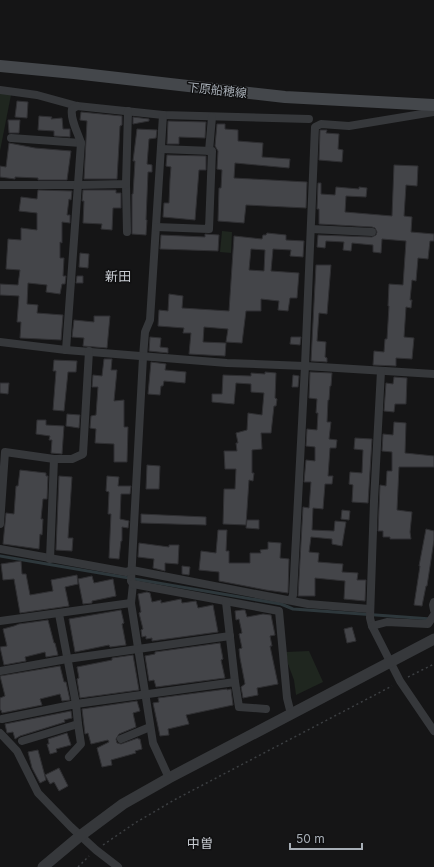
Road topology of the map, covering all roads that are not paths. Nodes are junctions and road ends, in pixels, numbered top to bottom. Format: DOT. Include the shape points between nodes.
graph roads {
  1 [pos="0,66"];
  2 [pos="0,90"];
  3 [pos="434,105"];
  4 [pos="77,106"];
  5 [pos="128,111"];
  6 [pos="434,112"];
  7 [pos="163,115"];
  8 [pos="212,117"];
  9 [pos="309,119"];
  10 [pos="11,138"];
  11 [pos="81,143"];
  12 [pos="161,149"];
  13 [pos="209,151"];
  14 [pos="126,184"];
  15 [pos="1,185"];
  16 [pos="78,185"];
  17 [pos="156,227"];
  18 [pos="311,229"];
  19 [pos="127,232"];
  20 [pos="372,232"];
  21 [pos="0,342"];
  22 [pos="66,350"];
  23 [pos="89,351"];
  24 [pos="143,356"];
  25 [pos="305,366"];
  26 [pos="381,371"];
  27 [pos="434,374"];
  28 [pos="54,459"];
  29 [pos="0,524"];
  30 [pos="0,549"];
  31 [pos="50,559"];
  32 [pos="132,577"];
  33 [pos="291,600"];
  34 [pos="226,602"];
  35 [pos="434,602"];
  36 [pos="131,603"];
  37 [pos="59,614"];
  38 [pos="371,616"];
  39 [pos="433,616"];
  40 [pos="0,622"];
  41 [pos="230,636"];
  42 [pos="434,639"];
  43 [pos="138,650"];
  44 [pos="67,659"];
  45 [pos="391,661"];
  46 [pos="0,671"];
  47 [pos="235,682"];
  48 [pos="144,694"];
  49 [pos="76,704"];
  50 [pos="266,709"];
  51 [pos="291,714"];
  52 [pos="2,719"];
  53 [pos="78,724"];
  54 [pos="150,727"];
  55 [pos="434,731"];
  56 [pos="0,733"];
  57 [pos="121,739"];
  58 [pos="22,741"];
  59 [pos="69,757"];
  60 [pos="169,778"];
  61 [pos="80,836"];
  62 [pos="43,867"];
  63 [pos="118,867"];
  1 -- 3 [label="main road, 下原船穂線" via="285,97"];
  2 -- 4 [label="street" via="38,95"];
  4 -- 5 [label="street"];
  4 -- 11 [label="street" via="72,110 71,116"];
  5 -- 7 [label="street"];
  5 -- 14 [label="street"];
  6 -- 18 [label="street" via="349,126 321,124 316,127"];
  7 -- 8 [label="street"];
  7 -- 12 [label="street"];
  8 -- 9 [label="street"];
  8 -- 13 [label="street"];
  10 -- 11 [label="street"];
  11 -- 16 [label="street"];
  12 -- 13 [label="street"];
  12 -- 17 [label="street"];
  13 -- 17 [label="street" via="212,151 209,229"];
  14 -- 16 [label="street"];
  14 -- 19 [label="street"];
  15 -- 16 [label="street"];
  16 -- 22 [label="street"];
  17 -- 24 [label="street" via="150,320 145,332"];
  18 -- 20 [label="street"];
  18 -- 25 [label="street"];
  21 -- 22 [label="street"];
  22 -- 23 [label="street"];
  23 -- 24 [label="street"];
  23 -- 28 [label="street" via="83,454 72,459"];
  24 -- 25 [label="street"];
  24 -- 32 [label="street"];
  25 -- 26 [label="street"];
  25 -- 33 [label="street"];
  26 -- 27 [label="street"];
  26 -- 38 [label="street"];
  28 -- 29 [label="street" via="5,452"];
  28 -- 31 [label="street"];
  30 -- 31 [label="street"];
  31 -- 32 [label="street" via="126,572"];
  32 -- 33 [label="street"];
  32 -- 34 [label="street"];
  32 -- 36 [label="street"];
  33 -- 38 [label="street"];
  34 -- 41 [label="street"];
  34 -- 51 [label="street" via="279,611 287,698"];
  35 -- 39 [label="street"];
  36 -- 37 [label="street"];
  36 -- 43 [label="street"];
  37 -- 40 [label="street"];
  37 -- 44 [label="street"];
  38 -- 39 [label="street" via="387,622 428,624"];
  38 -- 45 [label="street"];
  41 -- 43 [label="street"];
  41 -- 47 [label="street"];
  42 -- 45 [label="street"];
  43 -- 44 [label="street"];
  43 -- 48 [label="street"];
  44 -- 46 [label="street"];
  44 -- 49 [label="street"];
  45 -- 51 [label="street"];
  45 -- 55 [label="street" via="400,681"];
  47 -- 48 [label="street"];
  47 -- 50 [label="street" via="239,707"];
  48 -- 49 [label="street"];
  48 -- 54 [label="street"];
  49 -- 52 [label="street"];
  49 -- 53 [label="street"];
  51 -- 60 [label="street"];
  53 -- 58 [label="street"];
  53 -- 59 [label="street" via="81,744"];
  54 -- 57 [label="street"];
  54 -- 60 [label="street" via="153,743"];
  56 -- 61 [label="street" via="17,751 38,793"];
  60 -- 61 [label="street" via="123,804"];
  61 -- 62 [label="street"];
  61 -- 63 [label="street"];
}
